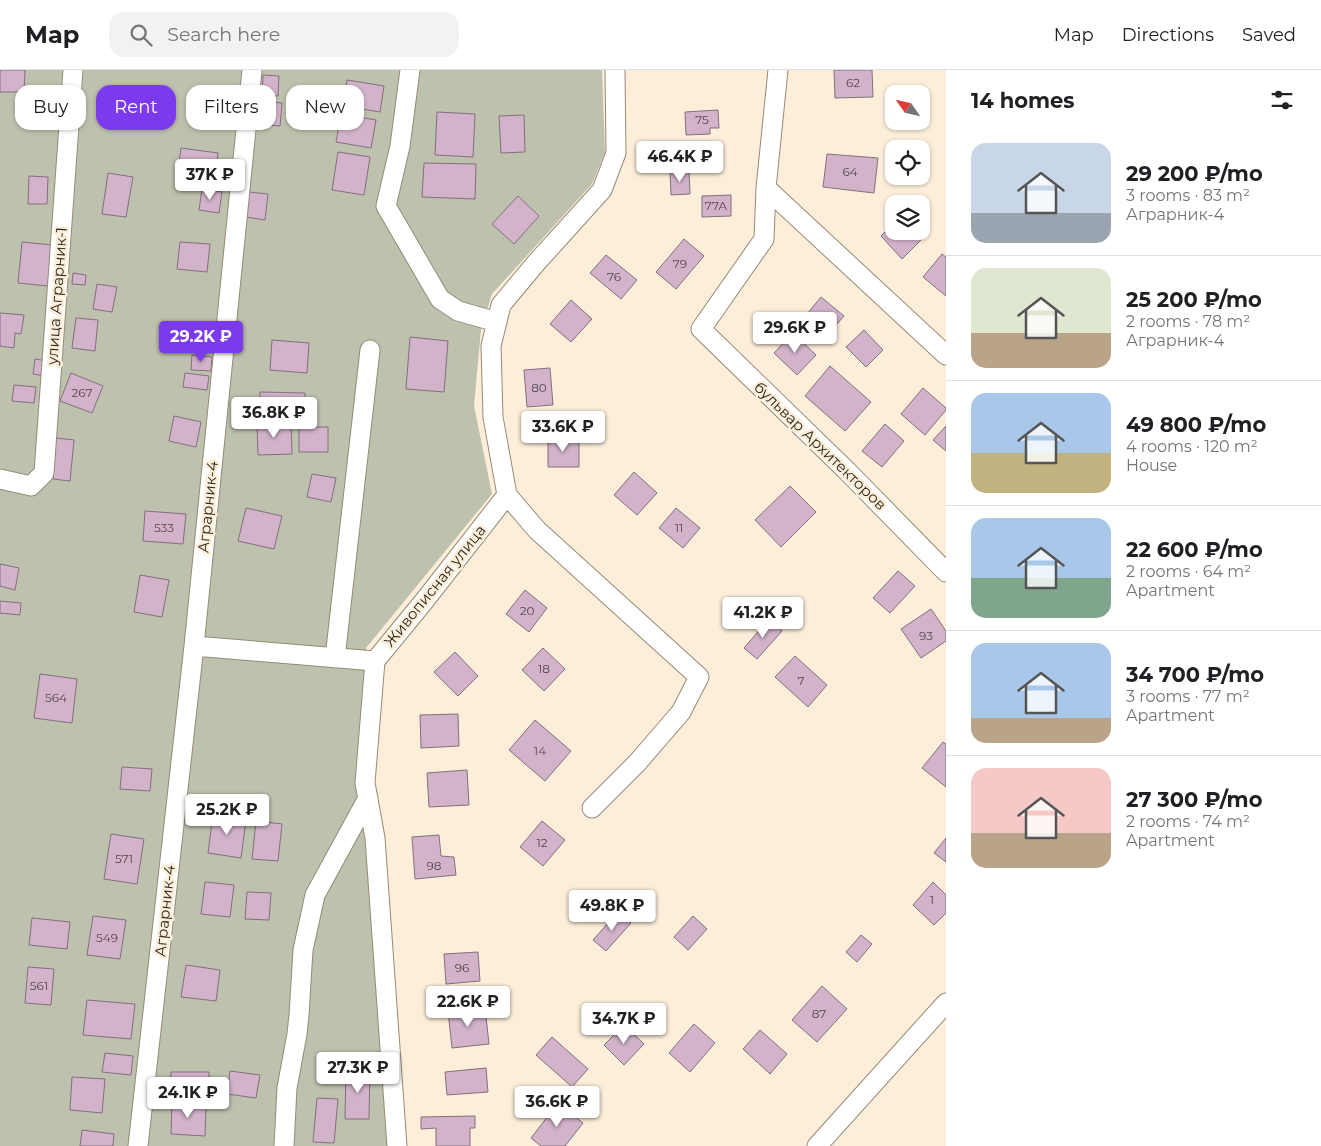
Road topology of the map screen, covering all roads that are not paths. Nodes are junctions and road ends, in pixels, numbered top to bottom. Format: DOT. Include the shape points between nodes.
graph roads {
  1 [pos="73,70"];
  2 [pos="252,70"];
  3 [pos="410,70"];
  4 [pos="615,70"];
  5 [pos="778,70"];
  6 [pos="766,188"];
  7 [pos="497,322"];
  8 [pos="370,350"];
  9 [pos="946,355"];
  10 [pos="0,479"];
  11 [pos="508,494"];
  12 [pos="946,572"];
  13 [pos="194,646"];
  14 [pos="334,658"];
  15 [pos="375,661"];
  16 [pos="368,798"];
  17 [pos="592,808"];
  18 [pos="946,1003"];
  19 [pos="138,1146"];
  20 [pos="284,1146"];
  21 [pos="397,1146"];
  22 [pos="817,1146"];
  1 -- 10 [label="street, улица Аграрник-1" via="44,473 31,486"];
  2 -- 13 [label="street, Аграрник-4"];
  3 -- 7 [label="street" via="400,146 386,206 440,299 458,311"];
  4 -- 7 [label="street" via="616,153 602,190 501,306"];
  5 -- 6 [label="street, бульвар Архитекторов"];
  6 -- 9 [label="street"];
  6 -- 12 [label="street, бульвар Архитекторов" via="764,239 700,330 847,471"];
  7 -- 11 [label="street" via="491,346 493,417"];
  8 -- 14 [label="street"];
  11 -- 15 [label="street, Живописная улица"];
  11 -- 17 [label="street" via="537,530 699,677 681,712"];
  13 -- 14 [label="street"];
  13 -- 19 [label="street, Аграрник-4"];
  14 -- 15 [label="street"];
  15 -- 16 [label="street, Живописная улица" via="365,783"];
  16 -- 20 [label="street" via="315,895 303,950 300,1015 287,1088"];
  16 -- 21 [label="street, Живописная улица" via="374,838"];
  18 -- 22 [label="street"];
}
